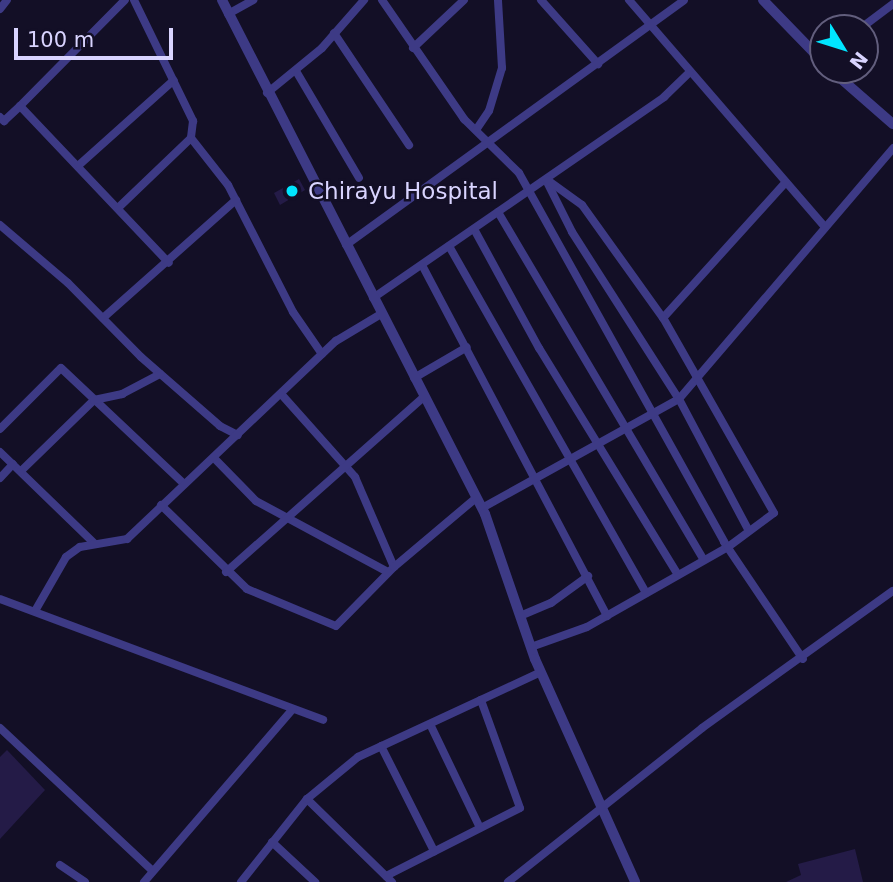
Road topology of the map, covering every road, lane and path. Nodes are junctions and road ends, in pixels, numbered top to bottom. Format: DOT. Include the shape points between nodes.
graph roads {
  1 [pos="7,0"];
  2 [pos="125,0"];
  3 [pos="134,0"];
  4 [pos="222,0"];
  5 [pos="253,0"];
  6 [pos="364,0"];
  7 [pos="382,0"];
  8 [pos="464,0"];
  9 [pos="498,0"];
  10 [pos="541,0"];
  11 [pos="629,0"];
  12 [pos="684,0"];
  13 [pos="763,0"];
  14 [pos="0,9"];
  15 [pos="228,14"];
  16 [pos="651,27"];
  17 [pos="334,33"];
  18 [pos="413,48"];
  19 [pos="809,48"];
  20 [pos="597,64"];
  21 [pos="296,71"];
  22 [pos="689,73"];
  23 [pos="174,80"];
  24 [pos="847,84"];
  25 [pos="267,93"];
  26 [pos="20,106"];
  27 [pos="0,117"];
  28 [pos="893,124"];
  29 [pos="476,130"];
  30 [pos="191,138"];
  31 [pos="487,140"];
  32 [pos="409,145"];
  33 [pos="893,148"];
  34 [pos="79,166"];
  35 [pos="359,178"];
  36 [pos="546,179"];
  37 [pos="786,182"];
  38 [pos="526,193"];
  39 [pos="236,200"];
  40 [pos="118,208"];
  41 [pos="498,212"];
  42 [pos="0,225"];
  43 [pos="825,227"];
  44 [pos="474,229"];
  45 [pos="346,245"];
  46 [pos="449,246"];
  47 [pos="169,263"];
  48 [pos="422,265"];
  49 [pos="373,298"];
  50 [pos="381,314"];
  51 [pos="103,318"];
  52 [pos="663,318"];
  53 [pos="467,347"];
  54 [pos="322,354"];
  55 [pos="160,374"];
  56 [pos="699,375"];
  57 [pos="414,378"];
  58 [pos="282,395"];
  59 [pos="424,397"];
  60 [pos="679,399"];
  61 [pos="94,401"];
  62 [pos="653,413"];
  63 [pos="0,429"];
  64 [pos="625,429"];
  65 [pos="238,435"];
  66 [pos="597,444"];
  67 [pos="0,452"];
  68 [pos="214,458"];
  69 [pos="569,460"];
  70 [pos="13,464"];
  71 [pos="345,465"];
  72 [pos="21,471"];
  73 [pos="538,477"];
  74 [pos="0,478"];
  75 [pos="184,484"];
  76 [pos="476,498"];
  77 [pos="161,505"];
  78 [pos="482,508"];
  79 [pos="286,518"];
  80 [pos="749,531"];
  81 [pos="94,543"];
  82 [pos="728,547"];
  83 [pos="704,560"];
  84 [pos="391,569"];
  85 [pos="226,572"];
  86 [pos="678,575"];
  87 [pos="588,576"];
  88 [pos="893,591"];
  89 [pos="646,593"];
  90 [pos="0,599"];
  91 [pos="35,611"];
  92 [pos="520,615"];
  93 [pos="607,616"];
  94 [pos="531,646"];
  95 [pos="803,659"];
  96 [pos="541,673"];
  97 [pos="481,700"];
  98 [pos="293,709"];
  99 [pos="323,720"];
  100 [pos="430,724"];
  101 [pos="0,728"];
  102 [pos="8,734"];
  103 [pos="0,743"];
  104 [pos="382,746"];
  105 [pos="307,799"];
  106 [pos="601,807"];
  107 [pos="480,828"];
  108 [pos="272,842"];
  109 [pos="434,851"];
  110 [pos="60,864"];
  111 [pos="153,871"];
  112 [pos="389,879"];
  113 [pos="632,881"];
  114 [pos="85,882"];
  115 [pos="144,882"];
  116 [pos="241,882"];
  117 [pos="315,882"];
  118 [pos="508,882"];
  1 -- 14 [label="street"];
  2 -- 26 [label="street"];
  3 -- 23 [label="street"];
  4 -- 15 [label="street"];
  5 -- 15 [label="street"];
  6 -- 17 [label="street"];
  7 -- 18 [label="street"];
  8 -- 18 [label="street"];
  9 -- 29 [label="street" via="502,68 489,111"];
  10 -- 20 [label="street"];
  11 -- 16 [label="street"];
  12 -- 16 [label="street"];
  13 -- 19 [label="street"];
  15 -- 25 [label="street"];
  16 -- 20 [label="street"];
  16 -- 22 [label="street"];
  17 -- 21 [label="street"];
  17 -- 32 [label="street"];
  18 -- 29 [label="street"];
  20 -- 31 [label="street"];
  21 -- 25 [label="street"];
  21 -- 35 [label="street"];
  22 -- 36 [label="street" via="664,97"];
  22 -- 37 [label="street"];
  23 -- 30 [label="street" via="194,121"];
  23 -- 34 [label="street"];
  24 -- 28 [label="street"];
  25 -- 45 [label="street"];
  26 -- 27 [label="street" via="4,121"];
  26 -- 34 [label="street"];
  29 -- 31 [label="street"];
  30 -- 39 [label="street"];
  30 -- 40 [label="street"];
  31 -- 38 [label="street" via="520,173"];
  31 -- 45 [label="street"];
  33 -- 43 [label="street"];
  34 -- 40 [label="street"];
  36 -- 38 [label="street"];
  36 -- 52 [label="street" via="582,205"];
  36 -- 60 [label="street" via="572,232"];
  37 -- 43 [label="street"];
  37 -- 52 [label="street"];
  38 -- 41 [label="street"];
  38 -- 62 [label="street"];
  39 -- 47 [label="street"];
  39 -- 54 [label="street" via="293,313"];
  40 -- 47 [label="street"];
  41 -- 44 [label="street"];
  41 -- 64 [label="street"];
  42 -- 51 [label="street"];
  43 -- 56 [label="street"];
  44 -- 46 [label="street"];
  44 -- 66 [label="street"];
  45 -- 49 [label="street"];
  46 -- 48 [label="street"];
  46 -- 69 [label="street"];
  47 -- 51 [label="street"];
  48 -- 49 [label="street"];
  48 -- 53 [label="street"];
  49 -- 50 [label="street"];
  50 -- 54 [label="street"];
  50 -- 57 [label="street"];
  51 -- 55 [label="street"];
  52 -- 56 [label="street"];
  53 -- 57 [label="street"];
  53 -- 73 [label="street"];
  54 -- 58 [label="street"];
  55 -- 61 [label="street" via="122,394"];
  55 -- 65 [label="street"];
  56 -- 60 [label="street"];
  56 -- 80 [label="street" via="774,513"];
  57 -- 59 [label="street"];
  58 -- 65 [label="street"];
  58 -- 71 [label="street"];
  59 -- 71 [label="street"];
  59 -- 76 [label="street"];
  60 -- 62 [label="street"];
  60 -- 80 [label="street"];
  61 -- 63 [label="street" via="61,368"];
  61 -- 72 [label="street"];
  61 -- 75 [label="street"];
  62 -- 64 [label="street"];
  62 -- 82 [label="street"];
  64 -- 66 [label="street"];
  64 -- 83 [label="street"];
  65 -- 68 [label="street"];
  66 -- 69 [label="street"];
  66 -- 86 [label="street"];
  67 -- 70 [label="street"];
  68 -- 75 [label="street"];
  68 -- 79 [label="street" via="256,501"];
  69 -- 73 [label="street"];
  69 -- 89 [label="street"];
  70 -- 72 [label="street"];
  70 -- 74 [label="street"];
  71 -- 79 [label="street"];
  71 -- 84 [label="street"];
  72 -- 81 [label="street"];
  73 -- 78 [label="street"];
  73 -- 87 [label="street"];
  75 -- 77 [label="street"];
  76 -- 78 [label="street"];
  76 -- 84 [label="street"];
  77 -- 81 [label="street" via="119,544"];
  77 -- 85 [label="street"];
  78 -- 92 [label="street"];
  79 -- 84 [label="street"];
  79 -- 85 [label="street"];
  80 -- 82 [label="street"];
  81 -- 91 [label="street" via="66,557"];
  82 -- 83 [label="street"];
  82 -- 95 [label="street"];
  83 -- 86 [label="street"];
  84 -- 85 [label="street" via="336,625 247,589"];
  86 -- 89 [label="street"];
  87 -- 92 [label="street" via="551,603"];
  87 -- 93 [label="street"];
  88 -- 95 [label="street"];
  89 -- 93 [label="street"];
  90 -- 91 [label="street"];
  91 -- 98 [label="street"];
  92 -- 94 [label="street"];
  93 -- 94 [label="street"];
  94 -- 96 [label="street"];
  95 -- 106 [label="street" via="702,728"];
  96 -- 97 [label="street"];
  96 -- 106 [label="street"];
  97 -- 100 [label="street"];
  97 -- 107 [label="street" via="520,808"];
  98 -- 99 [label="street"];
  98 -- 111 [label="street"];
  100 -- 104 [label="street"];
  100 -- 107 [label="street"];
  101 -- 102 [label="street"];
  102 -- 103 [label="street"];
  102 -- 111 [label="street"];
  104 -- 105 [label="street" via="336,773"];
  104 -- 109 [label="street"];
  105 -- 108 [label="street"];
  105 -- 112 [label="street"];
  106 -- 113 [label="street"];
  106 -- 118 [label="street"];
  107 -- 109 [label="street"];
  108 -- 116 [label="street"];
  108 -- 117 [label="street"];
  109 -- 112 [label="street"];
  110 -- 114 [label="street"];
  111 -- 115 [label="street"];
}
